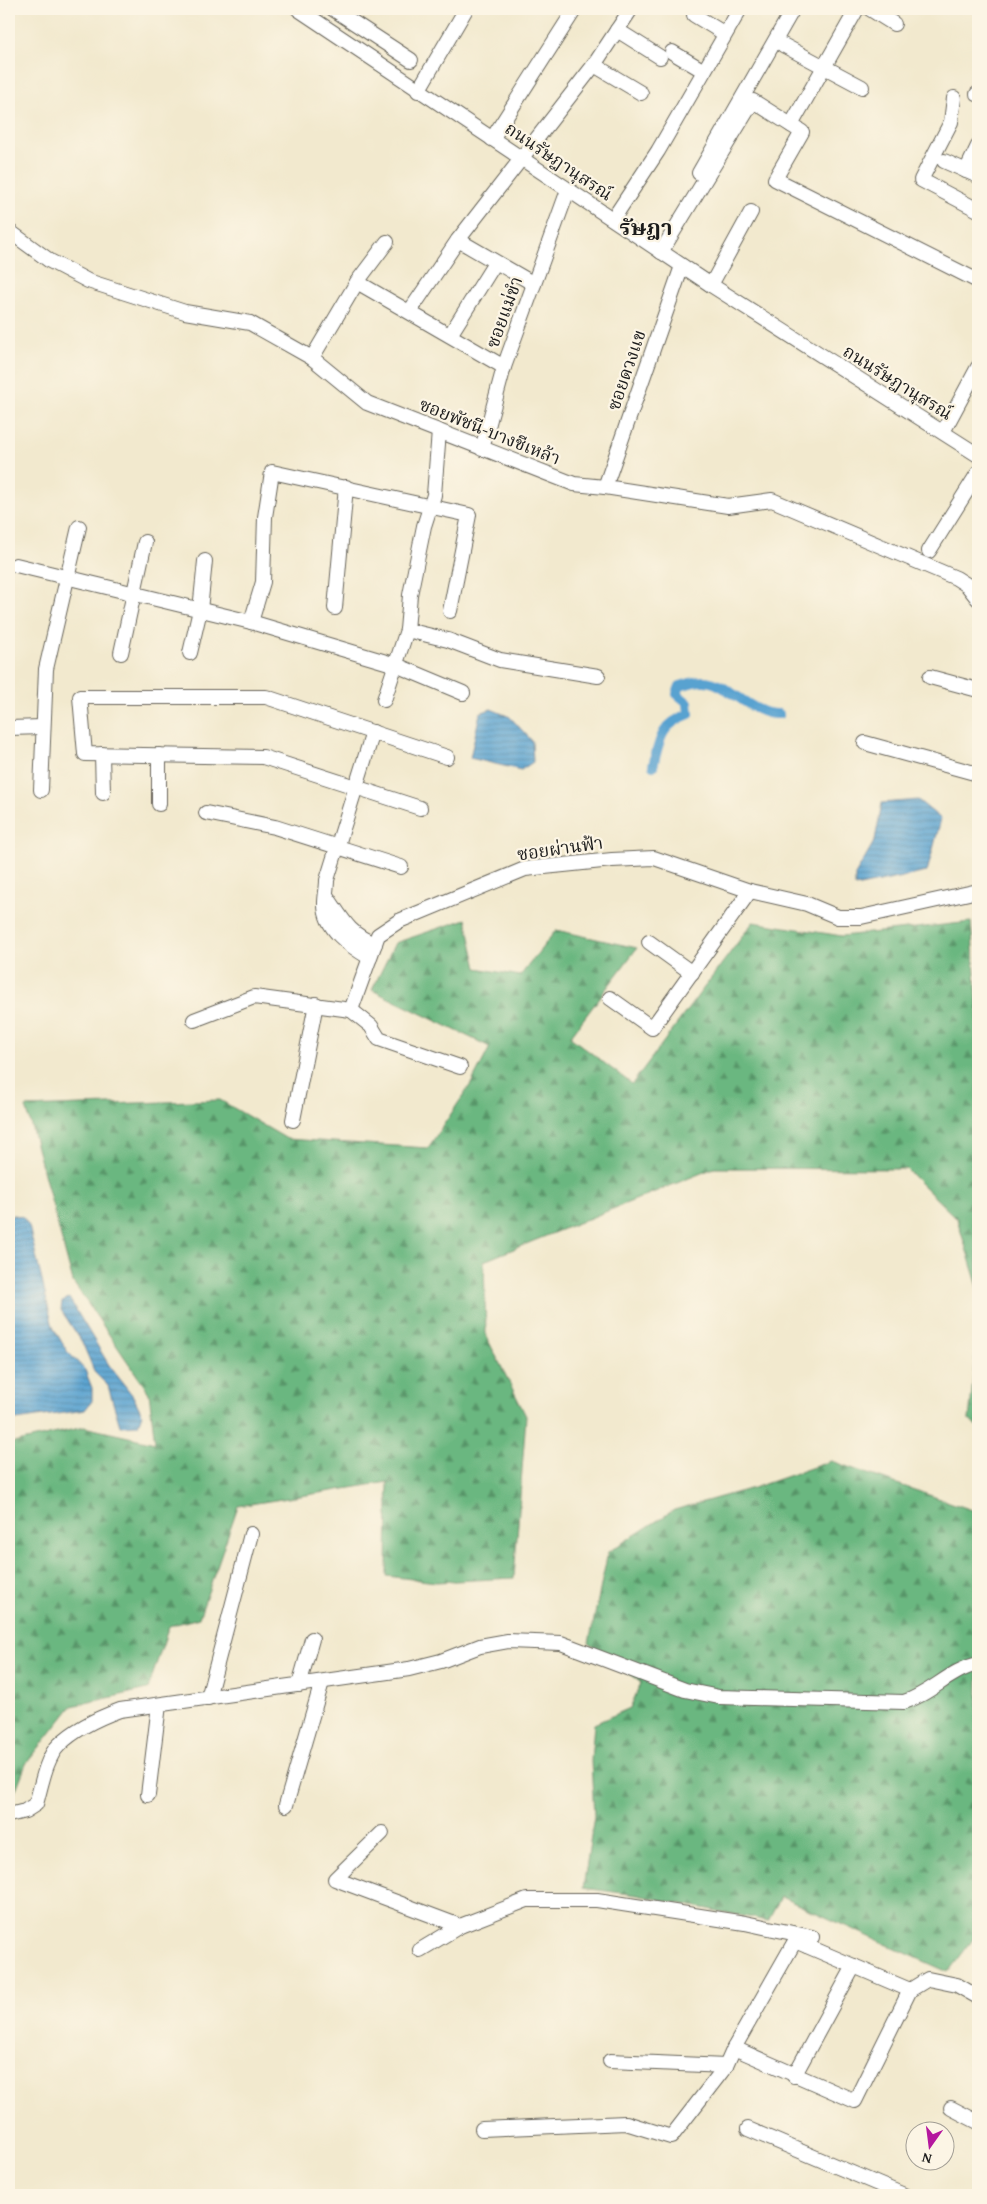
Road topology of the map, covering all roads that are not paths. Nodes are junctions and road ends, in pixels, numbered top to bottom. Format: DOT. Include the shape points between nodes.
graph roads {
  1 [pos="298,9"];
  2 [pos="333,9"];
  3 [pos="466,9"];
  4 [pos="575,9"];
  5 [pos="631,9"];
  6 [pos="740,9"];
  7 [pos="792,9"];
  8 [pos="857,9"];
  9 [pos="870,9"];
  10 [pos="694,15"];
  11 [pos="894,24"];
  12 [pos="617,30"];
  13 [pos="725,34"];
  14 [pos="379,38"];
  15 [pos="783,45"];
  16 [pos="367,56"];
  17 [pos="411,60"];
  18 [pos="594,64"];
  19 [pos="824,68"];
  20 [pos="704,71"];
  21 [pos="862,87"];
  22 [pos="418,91"];
  23 [pos="641,93"];
  24 [pos="954,98"];
  25 [pos="791,125"];
  26 [pos="492,139"];
  27 [pos="978,146"];
  28 [pos="522,159"];
  29 [pos="944,161"];
  30 [pos="972,173"];
  31 [pos="568,190"];
  32 [pos="978,210"];
  33 [pos="751,212"];
  34 [pos="613,219"];
  35 [pos="9,231"];
  36 [pos="458,240"];
  37 [pos="387,242"];
  38 [pos="658,250"];
  39 [pos="495,263"];
  40 [pos="682,266"];
  41 [pos="978,281"];
  42 [pos="357,282"];
  43 [pos="534,284"];
  44 [pos="711,285"];
  45 [pos="410,310"];
  46 [pos="450,335"];
  47 [pos="312,358"];
  48 [pos="504,366"];
  49 [pos="978,367"];
  50 [pos="439,431"];
  51 [pos="943,432"];
  52 [pos="482,449"];
  53 [pos="978,455"];
  54 [pos="978,473"];
  55 [pos="605,486"];
  56 [pos="346,487"];
  57 [pos="430,508"];
  58 [pos="79,528"];
  59 [pos="146,542"];
  60 [pos="929,551"];
  61 [pos="205,561"];
  62 [pos="16,565"];
  63 [pos="68,578"];
  64 [pos="134,594"];
  65 [pos="978,598"];
  66 [pos="335,608"];
  67 [pos="200,610"];
  68 [pos="450,611"];
  69 [pos="251,622"];
  70 [pos="407,630"];
  71 [pos="121,653"];
  72 [pos="190,654"];
  73 [pos="396,665"];
  74 [pos="598,676"];
  75 [pos="930,677"];
  76 [pos="978,690"];
  77 [pos="464,693"];
  78 [pos="384,700"];
  79 [pos="43,727"];
  80 [pos="9,728"];
  81 [pos="373,732"];
  82 [pos="865,743"];
  83 [pos="102,754"];
  84 [pos="160,755"];
  85 [pos="447,757"];
  86 [pos="978,774"];
  87 [pos="356,788"];
  88 [pos="41,790"];
  89 [pos="103,793"];
  90 [pos="159,804"];
  91 [pos="420,808"];
  92 [pos="206,812"];
  93 [pos="338,847"];
  94 [pos="401,867"];
  95 [pos="750,891"];
  96 [pos="978,891"];
  97 [pos="326,895"];
  98 [pos="649,942"];
  99 [pos="375,944"];
  100 [pos="370,958"];
  101 [pos="692,972"];
  102 [pos="610,998"];
  103 [pos="316,1004"];
  104 [pos="351,1010"];
  105 [pos="200,1018"];
  106 [pos="460,1067"];
  107 [pos="293,1120"];
  108 [pos="252,1534"];
  109 [pos="312,1639"];
  110 [pos="978,1664"];
  111 [pos="322,1682"];
  112 [pos="299,1685"];
  113 [pos="208,1698"];
  114 [pos="159,1705"];
  115 [pos="148,1795"];
  116 [pos="286,1805"];
  117 [pos="9,1815"];
  118 [pos="382,1833"];
  119 [pos="460,1926"];
  120 [pos="807,1946"];
  121 [pos="420,1950"];
  122 [pos="854,1966"];
  123 [pos="910,1990"];
  124 [pos="978,1997"];
  125 [pos="734,2048"];
  126 [pos="610,2061"];
  127 [pos="726,2066"];
  128 [pos="794,2076"];
  129 [pos="951,2108"];
  130 [pos="978,2122"];
  131 [pos="748,2129"];
  132 [pos="482,2130"];
  133 [pos="904,2195"];
  1 -- 16 [label="street, ถนนรัษฎานุสรณ์"];
  2 -- 14 [label="street"];
  3 -- 22 [label="street"];
  4 -- 26 [label="street"];
  5 -- 12 [label="street"];
  6 -- 13 [label="street"];
  7 -- 38 [label="street"];
  8 -- 19 [label="street"];
  9 -- 11 [label="street"];
  10 -- 13 [label="street"];
  12 -- 18 [label="street"];
  12 -- 20 [label="street"];
  13 -- 20 [label="street"];
  14 -- 16 [label="street"];
  14 -- 17 [label="street"];
  15 -- 19 [label="street"];
  16 -- 22 [label="street, ถนนรัษฎานุสรณ์"];
  18 -- 23 [label="street"];
  18 -- 28 [label="street"];
  19 -- 21 [label="street"];
  19 -- 25 [label="street"];
  20 -- 34 [label="street"];
  22 -- 26 [label="street, ถนนรัษฎานุสรณ์"];
  24 -- 32 [label="street" via="951,122 922,180"];
  25 -- 38 [label="street" via="753,101"];
  25 -- 41 [label="street" via="802,132 775,179"];
  26 -- 28 [label="street, ถนนรัษฎานุสรณ์"];
  27 -- 30 [label="street"];
  28 -- 31 [label="street, ถนนรัษฎานุสรณ์"];
  28 -- 36 [label="street"];
  29 -- 30 [label="street"];
  31 -- 34 [label="street, ถนนรัษฎานุสรณ์"];
  31 -- 43 [label="street, ซอยแม่ขำ"];
  33 -- 44 [label="street"];
  34 -- 38 [label="street, ถนนรัษฎานุสรณ์"];
  35 -- 47 [label="street, ซอยพัชนี-บางชีเหล้า" via="50,261 88,281 185,312 250,323"];
  36 -- 39 [label="street"];
  36 -- 45 [label="street"];
  37 -- 42 [label="street"];
  38 -- 40 [label="street, ถนนรัษฎานุสรณ์"];
  39 -- 43 [label="street"];
  39 -- 46 [label="street"];
  40 -- 44 [label="street, ถนนรัษฎานุสรณ์"];
  40 -- 55 [label="street, ซอยดวงแข"];
  42 -- 45 [label="street"];
  42 -- 47 [label="street"];
  43 -- 48 [label="street, ซอยแม่ขำ"];
  44 -- 51 [label="street, ถนนรัษฎานุสรณ์"];
  45 -- 46 [label="street"];
  46 -- 48 [label="street"];
  47 -- 50 [label="street, ซอยพัชนี-บางชีเหล้า" via="367,403"];
  48 -- 52 [label="street, ซอยแม่ขำ"];
  49 -- 51 [label="street"];
  50 -- 52 [label="street, ซอยพัชนี-บางชีเหล้า"];
  50 -- 57 [label="street"];
  51 -- 53 [label="street, ถนนรัษฎานุสรณ์"];
  52 -- 55 [label="street, ซอยพัชนี-บางชีเหล้า" via="574,484"];
  54 -- 60 [label="street"];
  55 -- 65 [label="street, ซอยพัชนี-บางชีเหล้า" via="728,506 772,500 956,578"];
  56 -- 57 [label="street"];
  56 -- 66 [label="street"];
  56 -- 69 [label="street" via="272,472 264,517 263,582"];
  57 -- 68 [label="street" via="469,515"];
  57 -- 70 [label="street" via="412,586"];
  58 -- 63 [label="street"];
  59 -- 64 [label="street"];
  61 -- 67 [label="street"];
  62 -- 63 [label="street"];
  63 -- 64 [label="street"];
  63 -- 79 [label="street" via="46,669"];
  64 -- 67 [label="street"];
  64 -- 71 [label="street"];
  67 -- 69 [label="street"];
  67 -- 72 [label="street"];
  69 -- 73 [label="street"];
  70 -- 73 [label="street"];
  70 -- 74 [label="street" via="448,640 500,660"];
  73 -- 77 [label="street"];
  73 -- 78 [label="street"];
  75 -- 76 [label="street"];
  79 -- 80 [label="street"];
  79 -- 88 [label="street"];
  81 -- 83 [label="street" via="266,697 80,697 85,754"];
  81 -- 85 [label="street"];
  81 -- 87 [label="street"];
  82 -- 86 [label="street"];
  83 -- 84 [label="street"];
  83 -- 89 [label="street"];
  84 -- 87 [label="street" via="263,757"];
  84 -- 90 [label="street"];
  87 -- 91 [label="street"];
  87 -- 93 [label="street"];
  92 -- 93 [label="street" via="274,827"];
  93 -- 94 [label="street"];
  93 -- 97 [label="street"];
  95 -- 96 [label="street, ซอยผ่านฟ้า" via="806,904 838,917 861,917"];
  95 -- 99 [label="street, ซอยผ่านฟ้า" via="654,858 525,869 399,921 378,935"];
  95 -- 101 [label="street"];
  97 -- 99 [label="street" via="349,928 360,938"];
  97 -- 100 [label="street" via="328,920 349,945"];
  98 -- 101 [label="street"];
  99 -- 100 [label="street, ซอยผ่านฟ้า"];
  100 -- 104 [label="street, ซอยผ่านฟ้า"];
  101 -- 102 [label="street" via="652,1028"];
  103 -- 104 [label="street"];
  103 -- 105 [label="street" via="254,997"];
  103 -- 107 [label="street"];
  104 -- 106 [label="street" via="371,1026 379,1039"];
  108 -- 113 [label="street"];
  109 -- 112 [label="street"];
  110 -- 111 [label="street" via="952,1674 918,1698 904,1702 719,1697 685,1690 561,1643 508,1641 480,1646 409,1669"];
  111 -- 112 [label="street"];
  111 -- 116 [label="street"];
  112 -- 113 [label="street"];
  113 -- 114 [label="street"];
  114 -- 115 [label="street"];
  114 -- 117 [label="street" via="120,1710 94,1720 58,1746 44,1773 36,1804"];
  118 -- 119 [label="street" via="335,1880"];
  119 -- 120 [label="street" via="527,1900 596,1900 812,1937"];
  119 -- 121 [label="street"];
  120 -- 122 [label="street"];
  120 -- 125 [label="street" via="795,1941"];
  122 -- 123 [label="street"];
  122 -- 128 [label="street"];
  123 -- 124 [label="street" via="928,1979 957,1985"];
  123 -- 128 [label="street" via="855,2101"];
  125 -- 127 [label="street"];
  125 -- 128 [label="street"];
  126 -- 127 [label="street"];
  127 -- 132 [label="street" via="671,2138 626,2123"];
  129 -- 130 [label="street"];
  131 -- 133 [label="street"];
}
